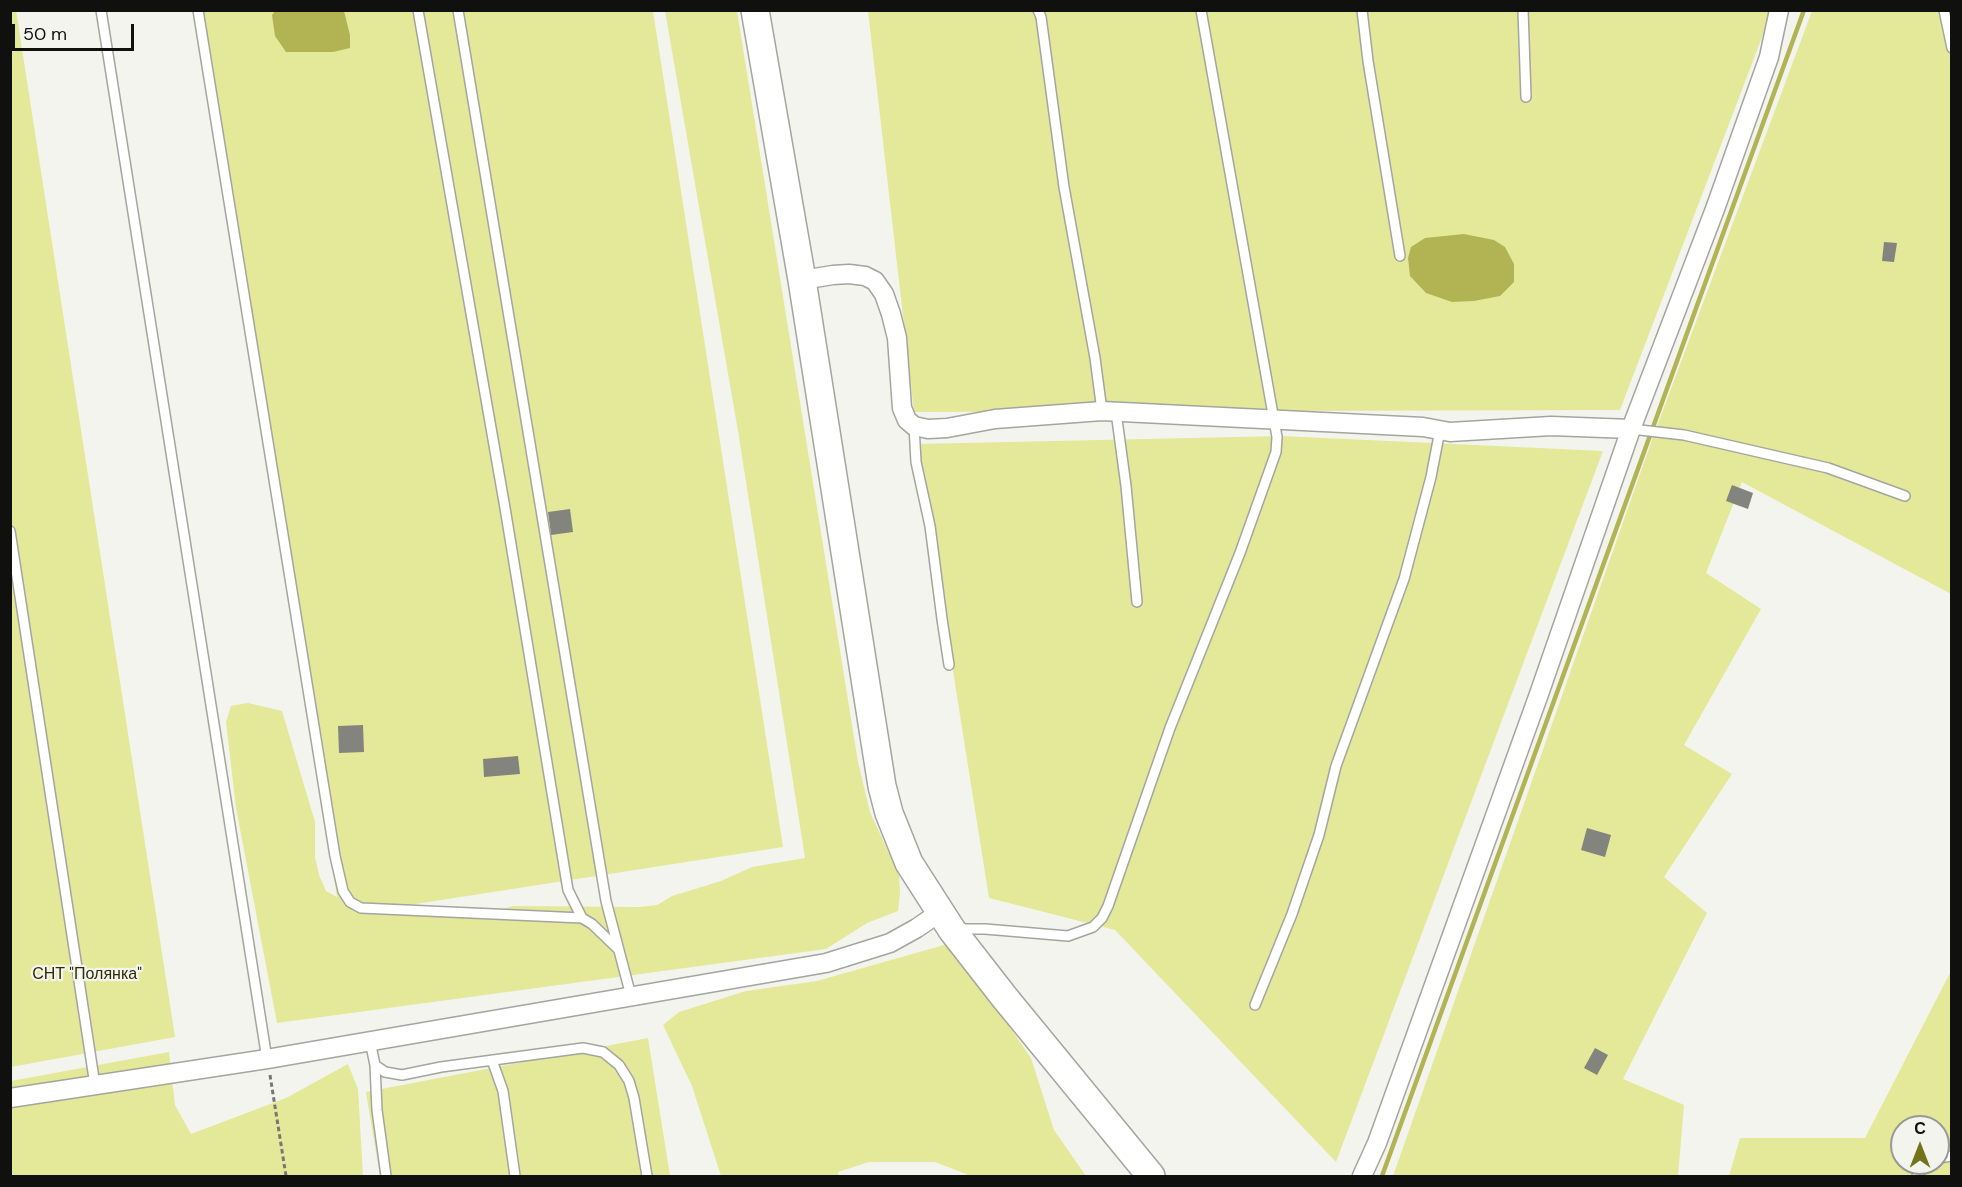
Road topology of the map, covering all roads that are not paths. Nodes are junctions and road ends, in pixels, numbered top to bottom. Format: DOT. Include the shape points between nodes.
graph roads {
  1 [pos="100,10"];
  2 [pos="198,10"];
  3 [pos="418,10"];
  4 [pos="458,10"];
  5 [pos="756,10"];
  6 [pos="1038,10"];
  7 [pos="1201,10"];
  8 [pos="1362,10"];
  9 [pos="1523,10"];
  10 [pos="1779,10"];
  11 [pos="1944,10"];
  12 [pos="1952,48"];
  13 [pos="1526,97"];
  14 [pos="1400,256"];
  15 [pos="802,280"];
  16 [pos="1109,411"];
  17 [pos="1273,420"];
  18 [pos="914,426"];
  19 [pos="1636,429"];
  20 [pos="1440,430"];
  21 [pos="1905,496"];
  22 [pos="10,531"];
  23 [pos="1137,602"];
  24 [pos="950,665"];
  25 [pos="582,918"];
  26 [pos="946,921"];
  27 [pos="619,950"];
  28 [pos="631,996"];
  29 [pos="1255,1005"];
  30 [pos="370,1041"];
  31 [pos="267,1059"];
  32 [pos="492,1060"];
  33 [pos="375,1065"];
  34 [pos="95,1085"];
  35 [pos="10,1098"];
  36 [pos="386,1176"];
  37 [pos="515,1176"];
  38 [pos="647,1176"];
  39 [pos="1151,1176"];
  40 [pos="1362,1176"];
  1 -- 31 [label="lane"];
  2 -- 25 [label="lane" via="343,891 350,902 361,908"];
  3 -- 25 [label="lane" via="568,890"];
  4 -- 27 [label="lane" via="606,901"];
  5 -- 15 [label="street"];
  6 -- 16 [label="lane" via="1064,187 1095,358"];
  7 -- 17 [label="lane"];
  8 -- 14 [label="lane"];
  9 -- 13 [label="lane"];
  10 -- 19 [label="street" via="1769,57"];
  11 -- 12 [label="lane"];
  15 -- 18 [label="street" via="849,274 875,281 884,294 897,338 902,408"];
  15 -- 26 [label="street" via="882,786 906,856"];
  16 -- 17 [label="street"];
  16 -- 18 [label="street" via="995,419 947,428"];
  16 -- 23 [label="lane" via="1126,486"];
  17 -- 20 [label="street"];
  17 -- 26 [label="lane" via="1276,452 1102,918 1093,927 1068,936 986,929"];
  18 -- 24 [label="lane" via="915,462 930,526"];
  19 -- 20 [label="street" via="1551,426"];
  19 -- 21 [label="lane" via="1684,435 1828,468"];
  19 -- 40 [label="street"];
  20 -- 29 [label="lane" via="1404,579 1336,766 1319,835 1292,914"];
  22 -- 34 [label="lane"];
  25 -- 27 [label="lane"];
  26 -- 28 [label="street" via="826,963"];
  26 -- 39 [label="street"];
  27 -- 28 [label="lane"];
  28 -- 30 [label="street"];
  30 -- 31 [label="street"];
  30 -- 33 [label="lane"];
  31 -- 34 [label="street"];
  32 -- 33 [label="lane" via="402,1075 385,1072"];
  32 -- 37 [label="lane" via="503,1091"];
  32 -- 38 [label="lane" via="583,1048 603,1052 629,1080"];
  33 -- 36 [label="lane"];
  34 -- 35 [label="street"];
}
